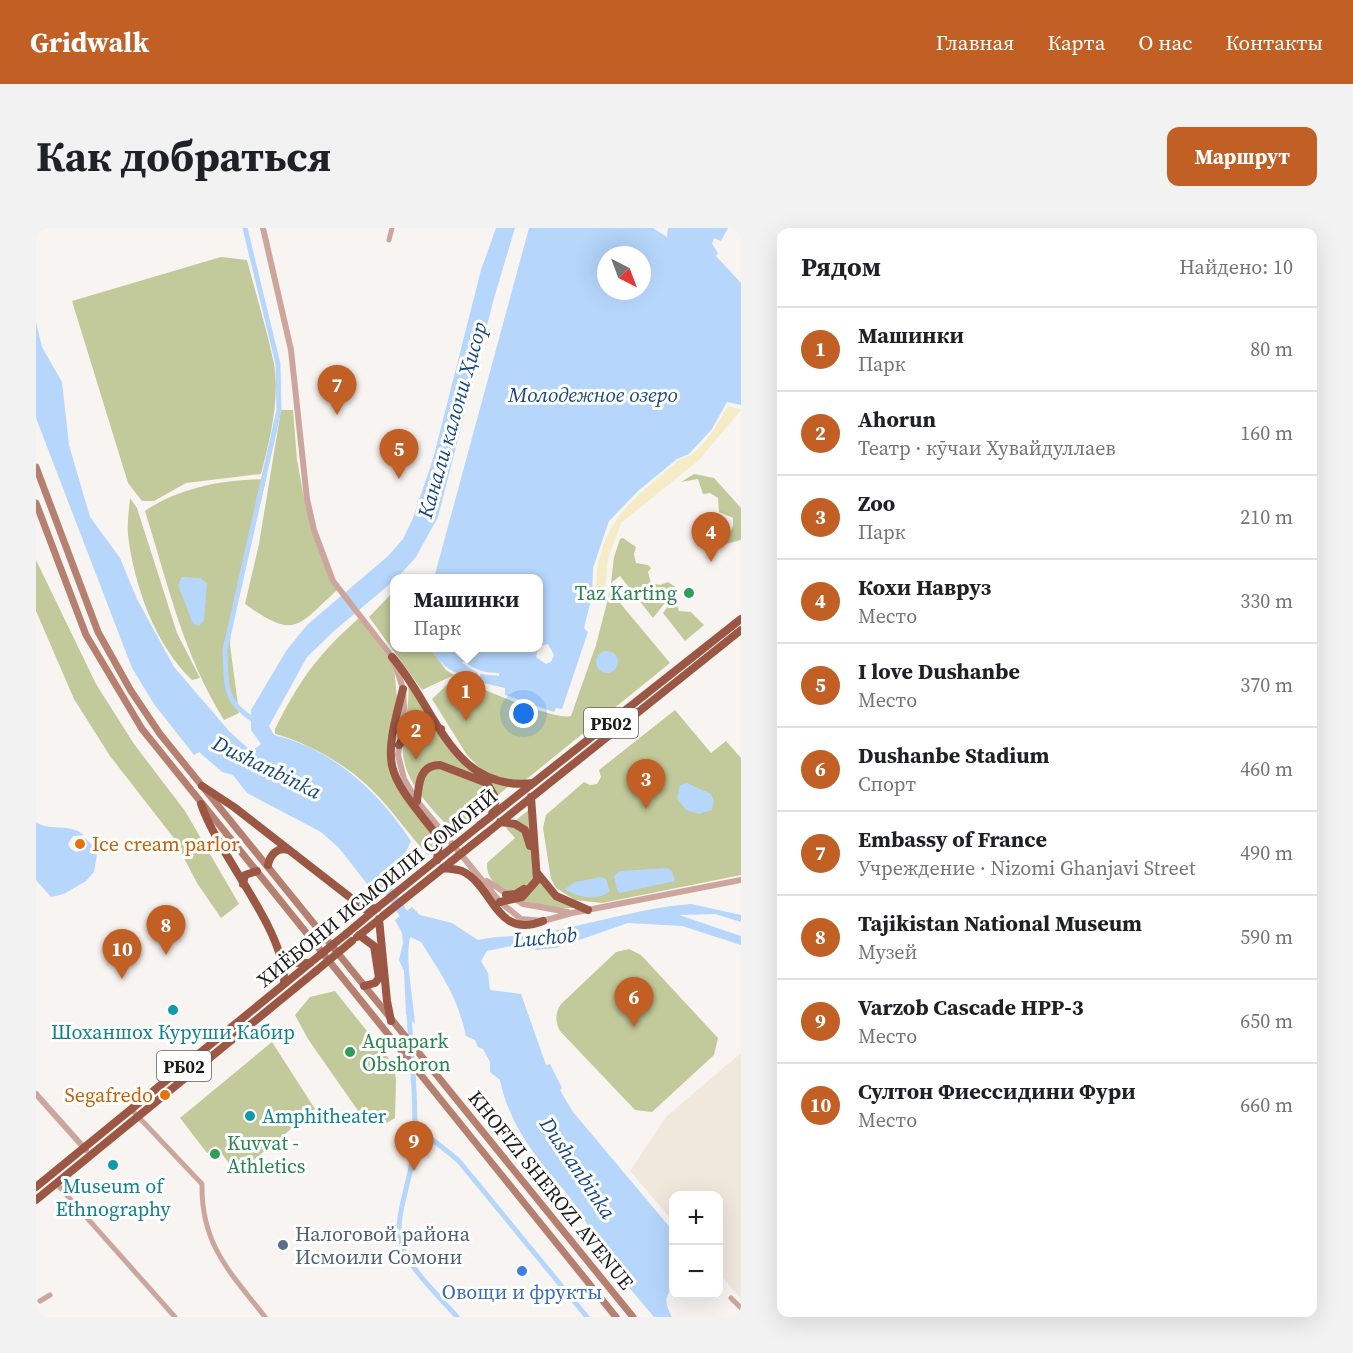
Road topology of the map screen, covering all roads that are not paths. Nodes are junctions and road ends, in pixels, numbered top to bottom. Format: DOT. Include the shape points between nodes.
graph roads {
  1 [pos="262,228"];
  2 [pos="392,228"];
  3 [pos="389,240"];
  4 [pos="36,467"];
  5 [pos="36,503"];
  6 [pos="741,619"];
  7 [pos="741,630"];
  8 [pos="392,657"];
  9 [pos="404,689"];
  10 [pos="442,730"];
  11 [pos="399,744"];
  12 [pos="186,766"];
  13 [pos="176,774"];
  14 [pos="534,783"];
  15 [pos="202,786"];
  16 [pos="531,797"];
  17 [pos="417,801"];
  18 [pos="201,804"];
  19 [pos="491,817"];
  20 [pos="500,822"];
  21 [pos="288,850"];
  22 [pos="437,860"];
  23 [pos="268,865"];
  24 [pos="443,868"];
  25 [pos="257,871"];
  26 [pos="538,874"];
  27 [pos="741,880"];
  28 [pos="243,884"];
  29 [pos="503,899"];
  30 [pos="516,900"];
  31 [pos="377,908"];
  32 [pos="365,909"];
  33 [pos="588,910"];
  34 [pos="572,913"];
  35 [pos="381,917"];
  36 [pos="362,920"];
  37 [pos="543,921"];
  38 [pos="352,937"];
  39 [pos="282,953"];
  40 [pos="310,963"];
  41 [pos="285,984"];
  42 [pos="364,986"];
  43 [pos="392,1021"];
  44 [pos="36,1094"];
  45 [pos="134,1112"];
  46 [pos="468,1113"];
  47 [pos="457,1122"];
  48 [pos="488,1137"];
  49 [pos="477,1146"];
  50 [pos="87,1151"];
  51 [pos="56,1183"];
  52 [pos="36,1188"];
  53 [pos="36,1200"];
  54 [pos="50,1295"];
  55 [pos="731,1298"];
  56 [pos="40,1301"];
  57 [pos="741,1308"];
  58 [pos="175,1317"];
  59 [pos="265,1317"];
  60 [pos="616,1317"];
  61 [pos="633,1317"];
  1 -- 8 [label="street" via="291,350 307,499 325,561 339,590"];
  2 -- 3 [label="street"];
  4 -- 12 [label="main road" via="102,639 146,713"];
  5 -- 13 [label="main road" via="90,643 142,729"];
  6 -- 14 [label="highway, ХИЁБОНИ ИСМОИЛИ СОМОНӢ / РБ02"];
  7 -- 16 [label="highway, РБ02"];
  8 -- 9 [label="street"];
  8 -- 10 [label="highway"];
  9 -- 11 [label="street"];
  9 -- 22 [label="highway" via="389,750 393,771 400,788 436,834"];
  10 -- 11 [label="highway" via="417,725"];
  10 -- 14 [label="highway" via="473,771 514,785"];
  11 -- 17 [label="street" via="404,779"];
  12 -- 13 [label="main road"];
  12 -- 15 [label="main road"];
  13 -- 18 [label="main road, KHOFIZI SHEROZI AVENUE"];
  14 -- 19 [label="highway, ХИЁБОНИ ИСМОИЛИ СОМОНӢ / РБ02"];
  15 -- 21 [label="highway"];
  15 -- 23 [label="main road"];
  16 -- 20 [label="highway, РБ02"];
  16 -- 26 [label="highway"];
  17 -- 19 [label="highway" via="424,770 440,765 487,783 496,800"];
  17 -- 29 [label="street"];
  18 -- 25 [label="main road, KHOFIZI SHEROZI AVENUE"];
  18 -- 28 [label="highway"];
  19 -- 22 [label="highway, ХИЁБОНИ ИСМОИЛИ СОМОНӢ / РБ02, bridge"];
  20 -- 24 [label="highway, ХИЁБОНИ ИСМОИЛИ СОМОНӢ / РБ02, bridge"];
  20 -- 29 [label="highway" via="525,830 533,870 523,891"];
  21 -- 23 [label="highway" via="275,852"];
  21 -- 32 [label="highway"];
  22 -- 31 [label="highway, ХИЁБОНИ ИСМОИЛИ СОМОНӢ / РБ02, bridge"];
  23 -- 42 [label="main road"];
  24 -- 35 [label="highway, ХИЁБОНИ ИСМОИЛИ СОМОНӢ / РБ02, bridge"];
  24 -- 37 [label="highway" via="468,875 501,915 517,925"];
  25 -- 28 [label="highway" via="244,875"];
  25 -- 47 [label="main road, KHOFIZI SHEROZI AVENUE"];
  26 -- 30 [label="highway" via="533,887"];
  26 -- 33 [label="highway" via="556,896"];
  27 -- 33 [label="street"];
  28 -- 39 [label="highway"];
  29 -- 30 [label="highway"];
  29 -- 37 [label="street" via="521,919"];
  30 -- 34 [label="street"];
  31 -- 32 [label="highway"];
  31 -- 36 [label="highway, ХИЁБОНИ ИСМОИЛИ СОМОНӢ / РБ02"];
  32 -- 36 [label="highway"];
  33 -- 34 [label="street"];
  34 -- 37 [label="street"];
  35 -- 38 [label="highway, ХИЁБОНИ ИСМОИЛИ СОМОНӢ / РБ02"];
  35 -- 43 [label="highway"];
  36 -- 38 [label="highway, ХИЁБОНИ ИСМОИЛИ СОМОНӢ / РБ02"];
  38 -- 40 [label="highway, ХИЁБОНИ ИСМОИЛИ СОМОНӢ / РБ02, bridge"];
  38 -- 42 [label="highway" via="374,946 378,976 375,983"];
  38 -- 45 [label="highway, ХИЁБОНИ ИСМОИЛИ СОМОНӢ / РБ02, bridge" via="316,971"];
  39 -- 40 [label="highway" via="293,962"];
  39 -- 41 [label="highway"];
  40 -- 41 [label="highway, ХИЁБОНИ ИСМОИЛИ СОМОНӢ / РБ02"];
  41 -- 45 [label="highway, ХИЁБОНИ ИСМОИЛИ СОМОНӢ / РБ02"];
  42 -- 43 [label="main road"];
  43 -- 46 [label="main road, KHOFIZI SHEROZI AVENUE"];
  44 -- 50 [label="street"];
  45 -- 50 [label="highway, ХИЁБОНИ ИСМОИЛИ СОМОНӢ / РБ02"];
  45 -- 59 [label="street" via="201,1184 203,1216 211,1242"];
  46 -- 47 [label="main road"];
  46 -- 48 [label="main road, KHOFIZI SHEROZI AVENUE"];
  47 -- 49 [label="main road, KHOFIZI SHEROZI AVENUE"];
  48 -- 49 [label="main road"];
  48 -- 61 [label="main road, KHOFIZI SHEROZI AVENUE"];
  49 -- 60 [label="main road, KHOFIZI SHEROZI AVENUE"];
  50 -- 51 [label="highway, РБ02"];
  50 -- 52 [label="highway, ХИЁБОНИ ИСМОИЛИ СОМОНӢ / РБ02"];
  51 -- 53 [label="highway, РБ02"];
  51 -- 58 [label="street"];
  54 -- 56 [label="street"];
  55 -- 57 [label="street"];
}
